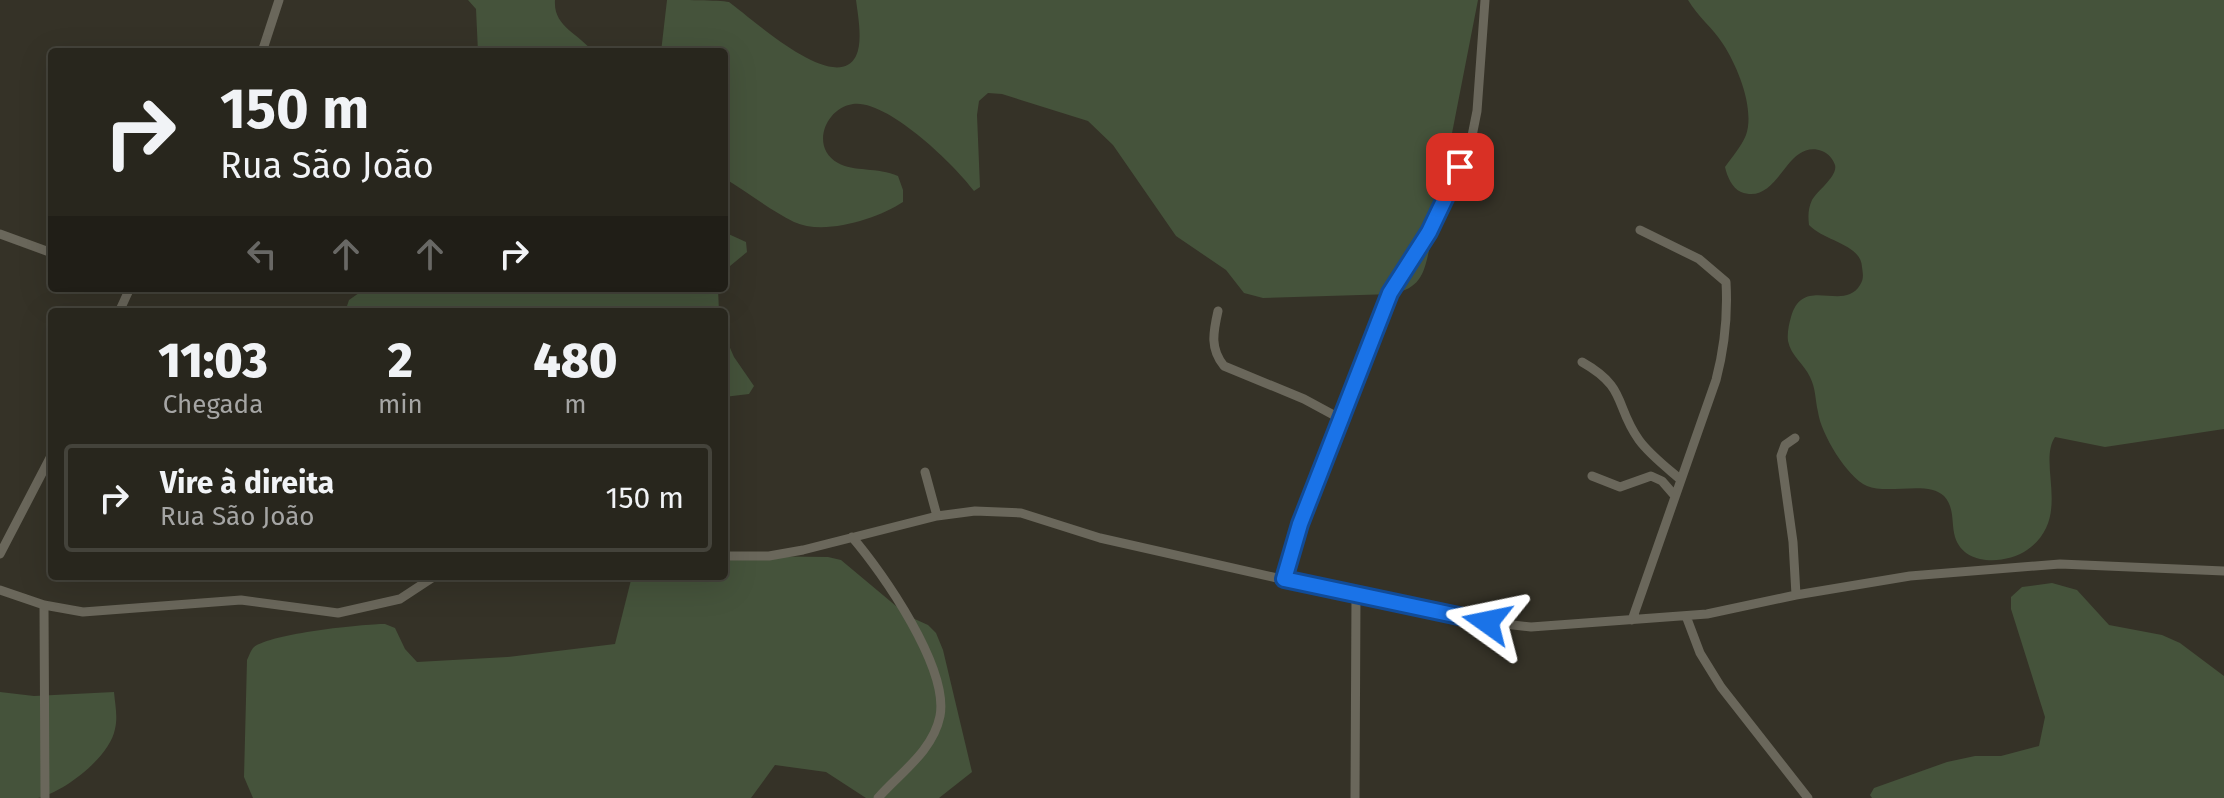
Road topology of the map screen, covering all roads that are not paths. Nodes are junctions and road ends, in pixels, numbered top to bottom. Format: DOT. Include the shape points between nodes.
graph roads {
  1 [pos="279,0"];
  2 [pos="1485,0"];
  3 [pos="263,48"];
  4 [pos="1640,230"];
  5 [pos="0,234"];
  6 [pos="48,252"];
  7 [pos="1218,311"];
  8 [pos="1582,362"];
  9 [pos="1341,419"];
  10 [pos="1795,438"];
  11 [pos="48,462"];
  12 [pos="925,472"];
  13 [pos="1592,476"];
  14 [pos="1680,479"];
  15 [pos="1675,496"];
  16 [pos="937,516"];
  17 [pos="852,537"];
  18 [pos="0,554"];
  19 [pos="728,556"];
  20 [pos="2224,571"];
  21 [pos="1284,579"];
  22 [pos="429,580"];
  23 [pos="0,590"];
  24 [pos="1356,594"];
  25 [pos="1796,595"];
  26 [pos="44,605"];
  27 [pos="1686,616"];
  28 [pos="1632,620"];
  29 [pos="45,798"];
  30 [pos="878,798"];
  31 [pos="1355,798"];
  32 [pos="1808,798"];
  1 -- 3 [label="street"];
  2 -- 9 [label="street" via="1470,146 1429,232 1390,293"];
  4 -- 14 [label="street" via="1688,252 1726,282 1726,344"];
  5 -- 6 [label="street"];
  7 -- 9 [label="street" via="1212,341 1224,366"];
  8 -- 14 [label="street" via="1612,384 1641,443"];
  9 -- 21 [label="street"];
  10 -- 25 [label="street" via="1781,456"];
  11 -- 18 [label="street"];
  12 -- 16 [label="street"];
  13 -- 15 [label="street" via="1620,487 1651,476"];
  14 -- 15 [label="street"];
  15 -- 28 [label="street"];
  16 -- 17 [label="street"];
  16 -- 21 [label="street" via="1021,513 1100,538"];
  17 -- 19 [label="street" via="769,556"];
  17 -- 30 [label="street" via="920,640 935,669 939,698 940,716 926,748"];
  20 -- 25 [label="street" via="2056,564 1910,576"];
  21 -- 24 [label="street"];
  22 -- 26 [label="street" via="400,599 338,613 241,600 97,612"];
  23 -- 26 [label="street"];
  24 -- 28 [label="street" via="1531,627"];
  24 -- 31 [label="street"];
  25 -- 27 [label="street"];
  26 -- 29 [label="street"];
  27 -- 28 [label="street"];
  27 -- 32 [label="street" via="1721,687"];
}
